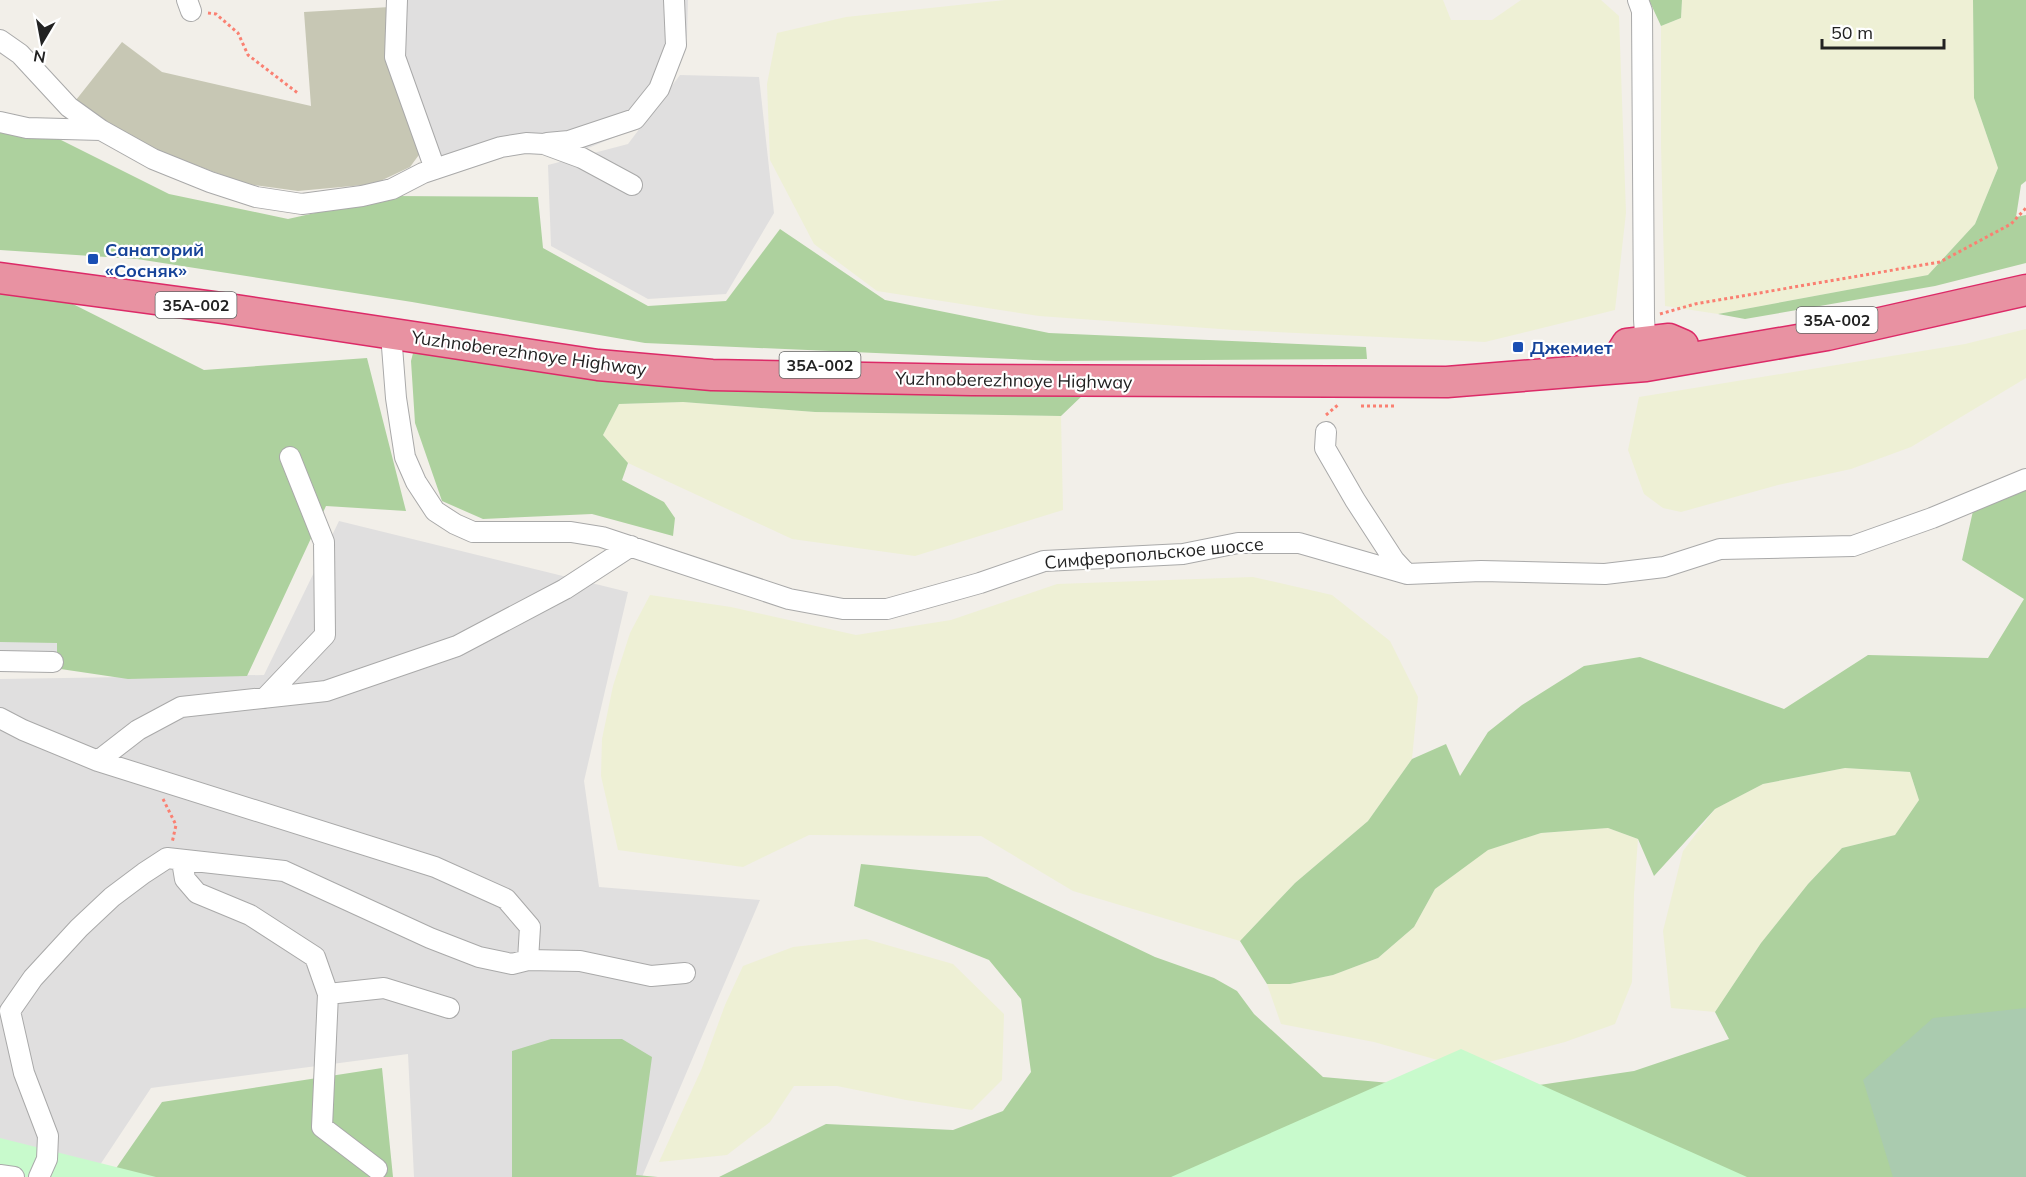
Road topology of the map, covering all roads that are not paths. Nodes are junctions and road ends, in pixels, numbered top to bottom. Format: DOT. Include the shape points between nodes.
graph roads {
  1 [pos="396,0"];
  2 [pos="674,0"];
  3 [pos="1638,0"];
  4 [pos="0,40"];
  5 [pos="0,122"];
  6 [pos="101,130"];
  7 [pos="544,144"];
  8 [pos="435,169"];
  9 [pos="632,185"];
  10 [pos="0,266"];
  11 [pos="2026,276"];
  12 [pos="0,278"];
  13 [pos="2026,290"];
  14 [pos="391,334"];
  15 [pos="1641,344"];
  16 [pos="1690,351"];
  17 [pos="1587,370"];
  18 [pos="1326,432"];
  19 [pos="290,457"];
  20 [pos="2026,479"];
  21 [pos="631,546"];
  22 [pos="1407,574"];
  23 [pos="0,661"];
  24 [pos="53,662"];
  25 [pos="265,698"];
  26 [pos="0,718"];
  27 [pos="98,761"];
  28 [pos="174,859"];
  29 [pos="528,960"];
  30 [pos="685,973"];
  31 [pos="328,994"];
  32 [pos="449,1008"];
  33 [pos="377,1169"];
  34 [pos="0,1175"];
  35 [pos="14,1177"];
  36 [pos="39,1177"];
  1 -- 8 [label="street" via="395,57"];
  2 -- 7 [label="street" via="676,45 659,89 635,119 569,141"];
  3 -- 15 [label="street" via="1642,10"];
  4 -- 6 [label="street" via="20,54 69,107"];
  5 -- 6 [label="street" via="27,128"];
  6 -- 8 [label="street" via="153,159 210,182 256,197 302,204 392,189"];
  7 -- 8 [label="street" via="501,147"];
  7 -- 9 [label="street" via="582,158"];
  10 -- 15 [label="highway, Yuzhnoberezhnoye Highway / 35А-002" via="222,294 600,352 715,363 974,369 1436,368 1540,361"];
  11 -- 16 [label="highway, Yuzhnoberezhnoye Highway / 35А-002"];
  12 -- 14 [label="highway, Yuzhnoberezhnoye Highway / 35А-002"];
  13 -- 16 [label="highway, Yuzhnoberezhnoye Highway / 35А-002" via="1827,335"];
  14 -- 17 [label="highway, Yuzhnoberezhnoye Highway / 35А-002" via="597,365 712,375 1448,382"];
  14 -- 21 [label="street, Симферопольское шоссе" via="405,457 435,511 473,532 571,532"];
  15 -- 16 [label="highway, Yuzhnoberezhnoye Highway / 35А-002"];
  15 -- 17 [label="highway" via="1594,362"];
  16 -- 17 [label="highway, Yuzhnoberezhnoye Highway / 35А-002" via="1646,366"];
  18 -- 22 [label="street" via="1325,448 1394,560"];
  19 -- 25 [label="street" via="324,542 325,635"];
  20 -- 22 [label="street, Симферопольское шоссе" via="1853,546 1720,549 1664,567 1605,574"];
  21 -- 22 [label="street, Симферопольское шоссе" via="789,599 843,609 887,609 1044,561 1183,554 1238,543 1299,543"];
  21 -- 25 [label="street" via="565,589 457,646 326,691"];
  23 -- 24 [label="street"];
  25 -- 27 [label="street" via="181,707 138,730"];
  26 -- 27 [label="street"];
  27 -- 29 [label="street" via="435,867 506,899 530,927"];
  28 -- 29 [label="street" via="284,871 479,957 512,964"];
  28 -- 31 [label="street" via="197,893 250,915 315,957"];
  28 -- 36 [label="street" via="112,897 33,978 10,1011 24,1073 48,1136 47,1159"];
  29 -- 30 [label="street" via="580,961 651,976"];
  31 -- 32 [label="street" via="384,988"];
  31 -- 33 [label="street" via="322,1127"];
  34 -- 35 [label="street"];
}
